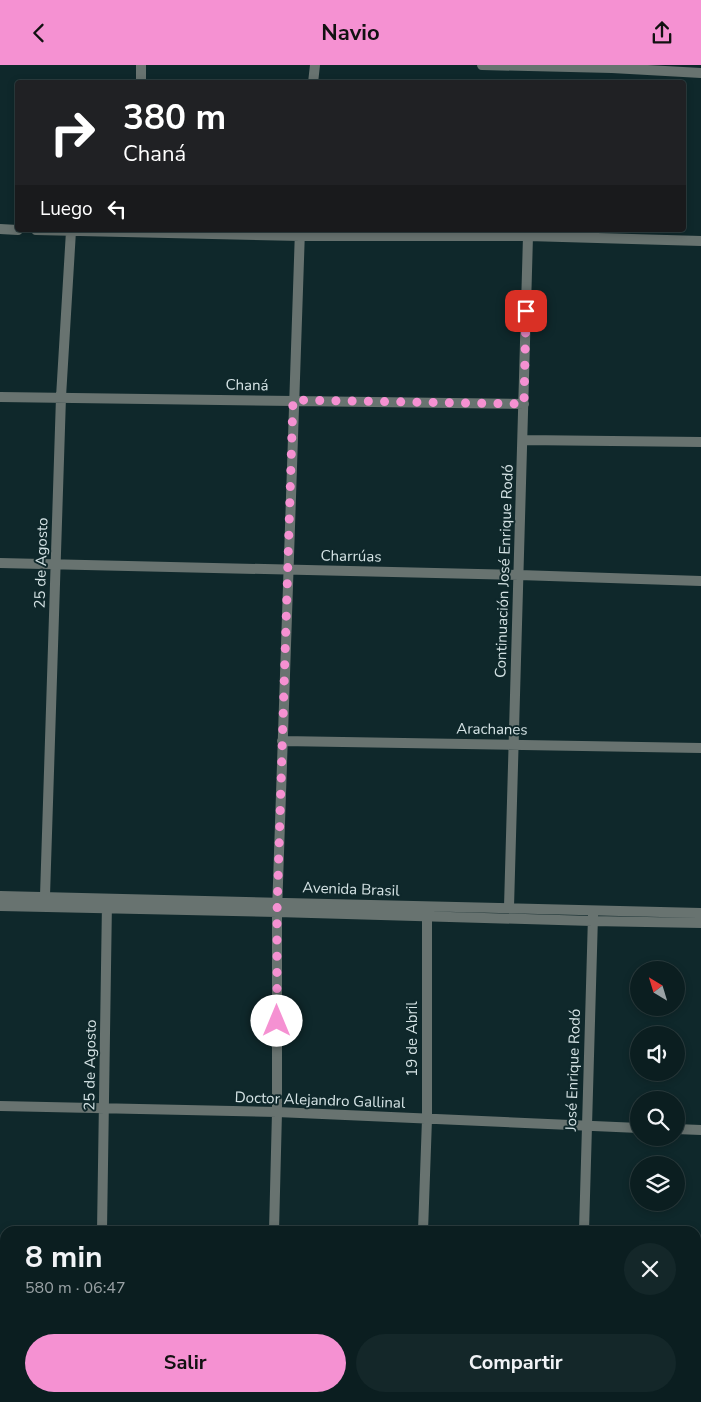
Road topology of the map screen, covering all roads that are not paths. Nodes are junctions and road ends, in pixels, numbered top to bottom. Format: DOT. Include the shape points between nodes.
graph roads {
  1 [pos="142,65"];
  2 [pos="315,65"];
  3 [pos="482,65"];
  4 [pos="579,66"];
  5 [pos="701,73"];
  6 [pos="141,80"];
  7 [pos="314,80"];
  8 [pos="0,229"];
  9 [pos="15,229"];
  10 [pos="71,232"];
  11 [pos="218,232"];
  12 [pos="300,233"];
  13 [pos="528,236"];
  14 [pos="701,241"];
  15 [pos="0,397"];
  16 [pos="61,397"];
  17 [pos="293,400"];
  18 [pos="524,404"];
  19 [pos="523,440"];
  20 [pos="701,442"];
  21 [pos="0,563"];
  22 [pos="56,565"];
  23 [pos="288,570"];
  24 [pos="519,575"];
  25 [pos="701,581"];
  26 [pos="282,741"];
  27 [pos="514,745"];
  28 [pos="701,748"];
  29 [pos="0,897"];
  30 [pos="45,897"];
  31 [pos="107,903"];
  32 [pos="427,906"];
  33 [pos="0,907"];
  34 [pos="277,907"];
  35 [pos="509,907"];
  36 [pos="593,911"];
  37 [pos="701,913"];
  38 [pos="427,917"];
  39 [pos="592,921"];
  40 [pos="701,923"];
  41 [pos="0,1106"];
  42 [pos="104,1109"];
  43 [pos="277,1112"];
  44 [pos="427,1119"];
  45 [pos="586,1126"];
  46 [pos="630,1128"];
  47 [pos="685,1129"];
  48 [pos="701,1130"];
  49 [pos="102,1226"];
  50 [pos="274,1226"];
  51 [pos="423,1226"];
  52 [pos="584,1226"];
  1 -- 6 [label="street"];
  2 -- 7 [label="street"];
  3 -- 4 [label="street"];
  4 -- 5 [label="street"];
  8 -- 9 [label="street"];
  10 -- 16 [label="street, 25 de Agosto"];
  11 -- 12 [label="street"];
  12 -- 13 [label="street"];
  12 -- 17 [label="street"];
  13 -- 14 [label="street"];
  13 -- 18 [label="street, Continuación José Enrique Rodó"];
  15 -- 16 [label="street, Chaná"];
  16 -- 17 [label="street, Chaná"];
  16 -- 22 [label="street, 25 de Agosto"];
  17 -- 18 [label="street, Chaná"];
  17 -- 23 [label="street"];
  18 -- 19 [label="street, Continuación José Enrique Rodó"];
  19 -- 20 [label="street"];
  19 -- 24 [label="street, Continuación José Enrique Rodó"];
  21 -- 22 [label="street, Charrúas"];
  22 -- 23 [label="street, Charrúas"];
  22 -- 30 [label="street, 25 de Agosto"];
  23 -- 24 [label="street, Charrúas"];
  23 -- 26 [label="street"];
  24 -- 25 [label="street, Charrúas"];
  24 -- 27 [label="street, Continuación José Enrique Rodó"];
  26 -- 27 [label="street, Arachanes"];
  26 -- 34 [label="street"];
  27 -- 28 [label="street, Arachanes"];
  27 -- 35 [label="street, Continuación José Enrique Rodó"];
  29 -- 30 [label="street, Avenida Brasil"];
  30 -- 31 [label="street, Avenida Brasil"];
  31 -- 33 [label="street, Avenida Brasil"];
  31 -- 34 [label="street, Avenida Brasil"];
  31 -- 42 [label="street, 25 de Agosto"];
  32 -- 34 [label="street, Avenida Brasil"];
  32 -- 35 [label="street, Avenida Brasil"];
  32 -- 38 [label="street, 19 de Abril"];
  34 -- 38 [label="street, Avenida Brasil"];
  34 -- 43 [label="street"];
  35 -- 36 [label="street, Avenida Brasil"];
  36 -- 37 [label="street, Avenida Brasil"];
  36 -- 39 [label="street, José Enrique Rodó"];
  38 -- 39 [label="street, Avenida Brasil"];
  38 -- 44 [label="street, 19 de Abril"];
  39 -- 40 [label="street, Avenida Brasil"];
  39 -- 45 [label="street, José Enrique Rodó"];
  41 -- 42 [label="street, Doctor Alejandro Gallinal"];
  42 -- 43 [label="street, Doctor Alejandro Gallinal"];
  42 -- 49 [label="street, 25 de Agosto"];
  43 -- 44 [label="street, Doctor Alejandro Gallinal"];
  43 -- 50 [label="street"];
  44 -- 45 [label="street, Doctor Alejandro Gallinal"];
  44 -- 51 [label="street, 19 de Abril"];
  45 -- 46 [label="street, Doctor Alejandro Gallinal"];
  45 -- 52 [label="street, José Enrique Rodó"];
  47 -- 48 [label="street"];
}
